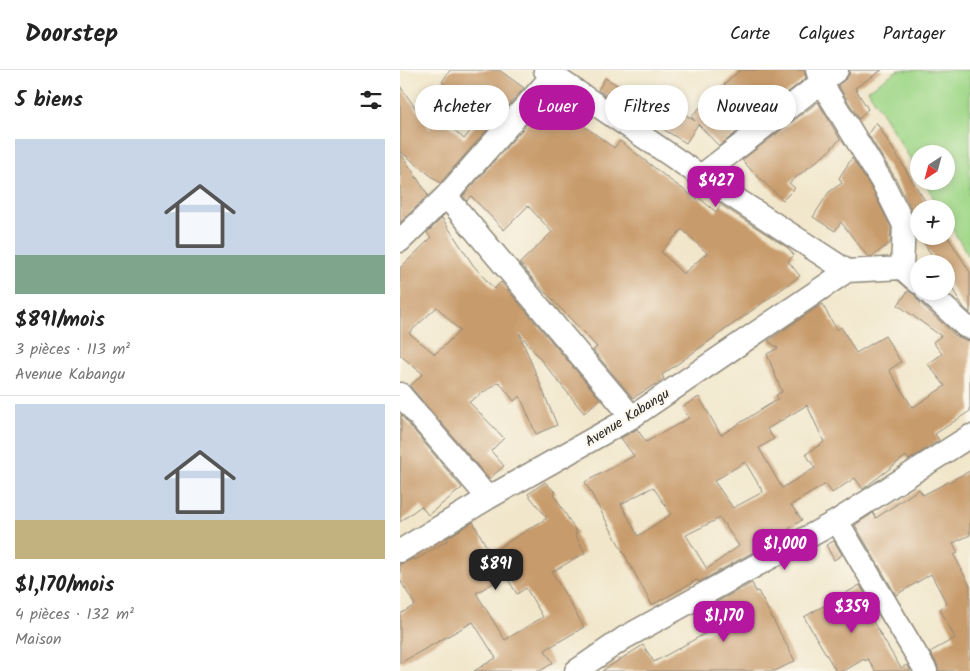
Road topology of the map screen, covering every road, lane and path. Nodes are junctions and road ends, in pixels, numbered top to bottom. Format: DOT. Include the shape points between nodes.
graph roads {
  1 [pos="549,72"];
  2 [pos="825,74"];
  3 [pos="701,176"];
  4 [pos="446,196"];
  5 [pos="400,241"];
  6 [pos="902,268"];
  7 [pos="847,271"];
  8 [pos="910,275"];
  9 [pos="938,300"];
  10 [pos="970,328"];
  11 [pos="400,394"];
  12 [pos="632,417"];
  13 [pos="970,436"];
  14 [pos="488,498"];
  15 [pos="837,521"];
  16 [pos="400,551"];
  17 [pos="576,671"];
  18 [pos="926,671"];
  1 -- 3 [label="street"];
  1 -- 4 [label="street"];
  2 -- 3 [label="street"];
  2 -- 6 [label="street" via="904,225"];
  3 -- 7 [label="street"];
  4 -- 5 [label="street"];
  4 -- 12 [label="street"];
  6 -- 7 [label="street"];
  6 -- 8 [label="street"];
  7 -- 12 [label="street, Avenue Kabangu"];
  9 -- 10 [label="street"];
  11 -- 14 [label="street"];
  12 -- 14 [label="street, Avenue Kabangu"];
  13 -- 15 [label="street"];
  14 -- 16 [label="street, Avenue Kabangu"];
  15 -- 17 [label="street" via="624,638"];
  15 -- 18 [label="street"];
}
